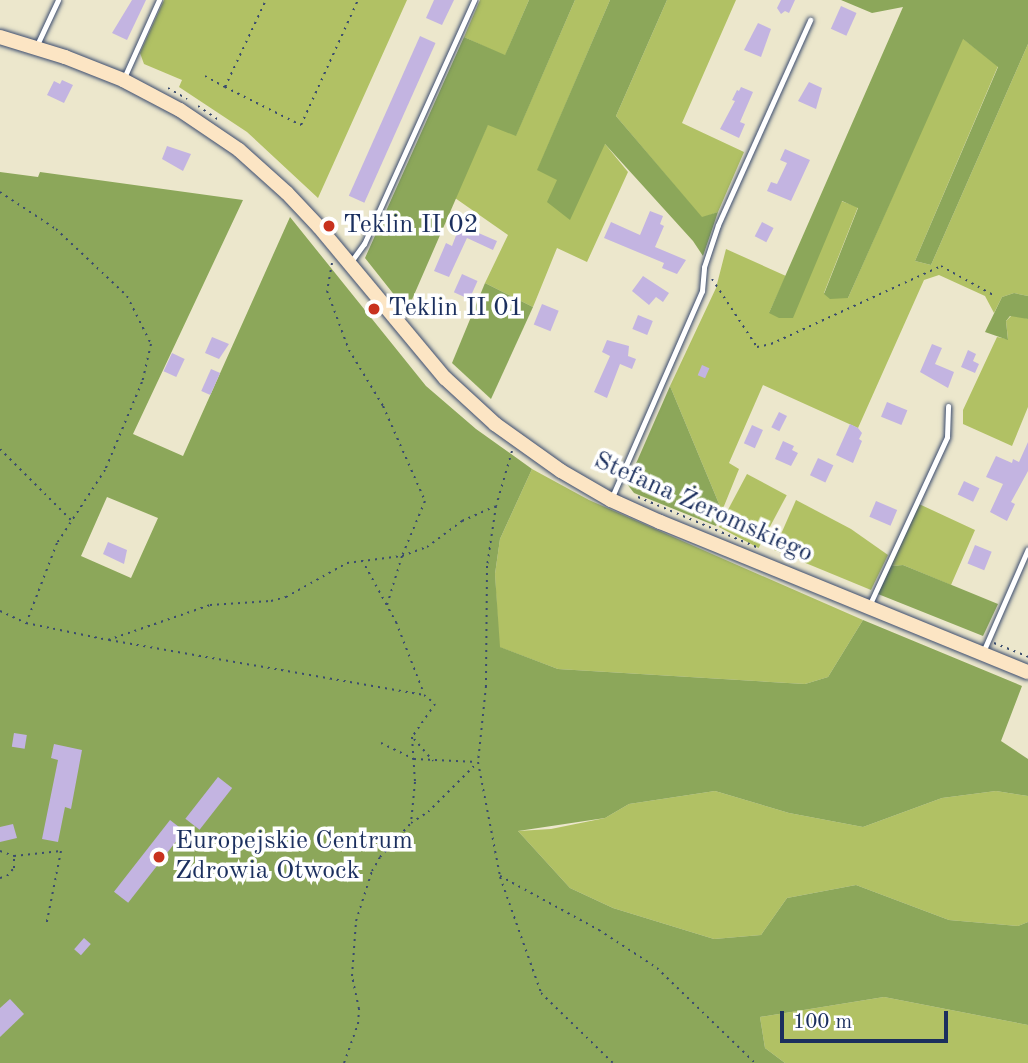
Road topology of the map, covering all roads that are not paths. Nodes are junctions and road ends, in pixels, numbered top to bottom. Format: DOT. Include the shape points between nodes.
graph roads {
  1 [pos="58,0"];
  2 [pos="159,0"];
  3 [pos="474,0"];
  4 [pos="810,20"];
  5 [pos="0,37"];
  6 [pos="36,47"];
  7 [pos="123,80"];
  8 [pos="346,259"];
  9 [pos="948,406"];
  10 [pos="613,494"];
  11 [pos="1028,549"];
  12 [pos="869,607"];
  13 [pos="985,647"];
  14 [pos="1028,672"];
  1 -- 6 [label="lane"];
  2 -- 7 [label="lane"];
  3 -- 8 [label="lane" via="364,244"];
  4 -- 10 [label="lane" via="729,199 704,267 702,291"];
  5 -- 6 [label="main road, Stefana Żeromskiego"];
  6 -- 7 [label="main road, Stefana Żeromskiego"];
  7 -- 8 [label="main road, Stefana Żeromskiego" via="180,110 239,150 287,193"];
  8 -- 10 [label="main road, Stefana Żeromskiego" via="445,378 516,440"];
  9 -- 12 [label="lane" via="947,438"];
  10 -- 12 [label="main road, Stefana Żeromskiego"];
  11 -- 13 [label="lane"];
  12 -- 13 [label="main road, Stefana Żeromskiego"];
  13 -- 14 [label="main road, Stefana Żeromskiego"];
}
